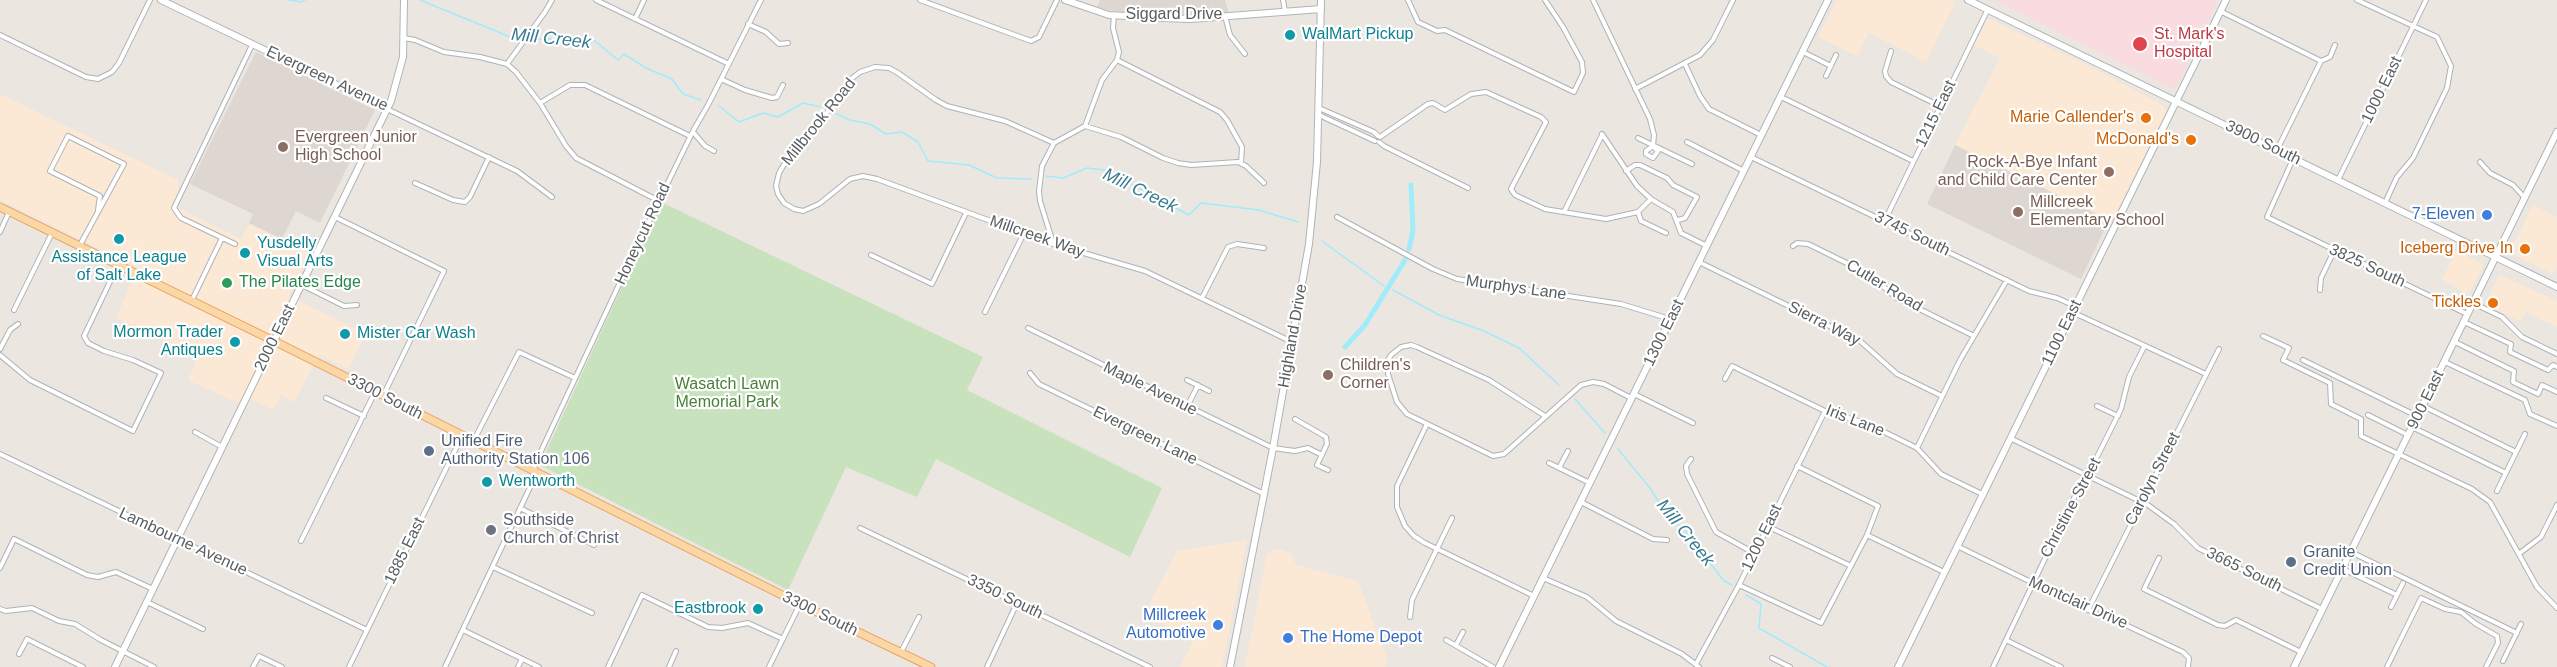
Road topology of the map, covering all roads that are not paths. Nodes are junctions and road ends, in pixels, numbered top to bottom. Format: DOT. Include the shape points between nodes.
graph roads {
  1 [pos="150,0"];
  2 [pos="161,0"];
  3 [pos="404,0"];
  4 [pos="552,0"];
  5 [pos="597,0"];
  6 [pos="644,0"];
  7 [pos="760,0"];
  8 [pos="921,0"];
  9 [pos="1057,0"];
  10 [pos="1065,0"];
  11 [pos="1283,0"];
  12 [pos="1321,0"];
  13 [pos="1408,0"];
  14 [pos="1545,0"];
  15 [pos="1593,0"];
  16 [pos="1733,0"];
  17 [pos="1828,0"];
  18 [pos="1968,0"];
  19 [pos="2226,0"];
  20 [pos="2357,0"];
  21 [pos="2426,0"];
  22 [pos="1321,9"];
  23 [pos="1988,9"];
  24 [pos="1285,11"];
  25 [pos="2220,11"];
  26 [pos="1114,15"];
  27 [pos="1225,16"];
  28 [pos="635,19"];
  29 [pos="748,24"];
  30 [pos="2414,24"];
  31 [pos="0,36"];
  32 [pos="404,38"];
  33 [pos="788,43"];
  34 [pos="253,44"];
  35 [pos="2335,45"];
  36 [pos="1891,51"];
  37 [pos="1803,52"];
  38 [pos="1245,54"];
  39 [pos="1836,55"];
  40 [pos="1117,60"];
  41 [pos="2321,60"];
  42 [pos="507,64"];
  43 [pos="729,64"];
  44 [pos="1685,64"];
  45 [pos="1831,66"];
  46 [pos="1826,76"];
  47 [pos="721,79"];
  48 [pos="783,85"];
  49 [pos="1635,89"];
  50 [pos="1781,97"];
  51 [pos="2175,100"];
  52 [pos="540,103"];
  53 [pos="1940,106"];
  54 [pos="387,109"];
  55 [pos="1319,112"];
  56 [pos="1084,126"];
  57 [pos="2557,132"];
  58 [pos="691,134"];
  59 [pos="1761,136"];
  60 [pos="1638,138"];
  61 [pos="1378,139"];
  62 [pos="2555,140"];
  63 [pos="1687,142"];
  64 [pos="1054,143"];
  65 [pos="1653,146"];
  66 [pos="2277,150"];
  67 [pos="714,151"];
  68 [pos="489,157"];
  69 [pos="1751,157"];
  70 [pos="2294,158"];
  71 [pos="1913,161"];
  72 [pos="2480,162"];
  73 [pos="1241,163"];
  74 [pos="1692,164"];
  75 [pos="1626,171"];
  76 [pos="1744,171"];
  77 [pos="2338,180"];
  78 [pos="415,183"];
  79 [pos="1264,183"];
  80 [pos="1468,188"];
  81 [pos="552,197"];
  82 [pos="2525,198"];
  83 [pos="1651,199"];
  84 [pos="658,201"];
  85 [pos="784,203"];
  86 [pos="2385,203"];
  87 [pos="0,207"];
  88 [pos="98,210"];
  89 [pos="9,212"];
  90 [pos="1564,212"];
  91 [pos="1638,212"];
  92 [pos="966,213"];
  93 [pos="335,217"];
  94 [pos="1337,217"];
  95 [pos="1678,220"];
  96 [pos="1885,220"];
  97 [pos="0,232"];
  98 [pos="52,233"];
  99 [pos="1666,233"];
  100 [pos="1024,234"];
  101 [pos="222,238"];
  102 [pos="235,244"];
  103 [pos="1053,244"];
  104 [pos="80,246"];
  105 [pos="1707,246"];
  106 [pos="1792,246"];
  107 [pos="1264,248"];
  108 [pos="2334,251"];
  109 [pos="871,255"];
  110 [pos="2496,257"];
  111 [pos="1699,262"];
  112 [pos="118,265"];
  113 [pos="2007,280"];
  114 [pos="301,285"];
  115 [pos="2557,287"];
  116 [pos="2320,290"];
  117 [pos="1202,298"];
  118 [pos="192,301"];
  119 [pos="2474,303"];
  120 [pos="357,305"];
  121 [pos="2074,309"];
  122 [pos="14,310"];
  123 [pos="985,312"];
  124 [pos="2468,314"];
  125 [pos="1670,319"];
  126 [pos="2464,322"];
  127 [pos="18,324"];
  128 [pos="1028,328"];
  129 [pos="1974,336"];
  130 [pos="2263,336"];
  131 [pos="274,341"];
  132 [pos="1292,342"];
  133 [pos="2455,342"];
  134 [pos="2144,347"];
  135 [pos="0,349"];
  136 [pos="2219,349"];
  137 [pos="2557,354"];
  138 [pos="0,355"];
  139 [pos="2303,360"];
  140 [pos="2445,362"];
  141 [pos="2557,367"];
  142 [pos="1030,373"];
  143 [pos="2206,375"];
  144 [pos="575,378"];
  145 [pos="1725,379"];
  146 [pos="1187,380"];
  147 [pos="1198,385"];
  148 [pos="1209,391"];
  149 [pos="375,392"];
  150 [pos="2557,392"];
  151 [pos="383,396"];
  152 [pos="1633,396"];
  153 [pos="1942,396"];
  154 [pos="326,398"];
  155 [pos="2097,406"];
  156 [pos="2423,406"];
  157 [pos="1187,407"];
  158 [pos="1825,411"];
  159 [pos="2368,415"];
  160 [pos="363,416"];
  161 [pos="1545,416"];
  162 [pos="2118,416"];
  163 [pos="2418,417"];
  164 [pos="1295,419"];
  165 [pos="1693,423"];
  166 [pos="1427,424"];
  167 [pos="2557,426"];
  168 [pos="2412,428"];
  169 [pos="195,432"];
  170 [pos="2525,434"];
  171 [pos="462,435"];
  172 [pos="2409,435"];
  173 [pos="2010,438"];
  174 [pos="474,441"];
  175 [pos="222,447"];
  176 [pos="1273,448"];
  177 [pos="1917,448"];
  178 [pos="1568,451"];
  179 [pos="2516,452"];
  180 [pos="0,454"];
  181 [pos="1322,454"];
  182 [pos="2399,454"];
  183 [pos="1691,459"];
  184 [pos="1549,463"];
  185 [pos="1797,466"];
  186 [pos="1559,468"];
  187 [pos="1328,470"];
  188 [pos="534,472"];
  189 [pos="2506,473"];
  190 [pos="2085,475"];
  191 [pos="1590,483"];
  192 [pos="2497,491"];
  193 [pos="1264,494"];
  194 [pos="1983,494"];
  195 [pos="1581,502"];
  196 [pos="2141,502"];
  197 [pos="2557,505"];
  198 [pos="520,508"];
  199 [pos="1452,518"];
  200 [pos="1767,526"];
  201 [pos="860,528"];
  202 [pos="1867,535"];
  203 [pos="178,538"];
  204 [pos="1667,540"];
  205 [pos="301,541"];
  206 [pos="594,545"];
  207 [pos="1958,546"];
  208 [pos="1437,549"];
  209 [pos="2351,552"];
  210 [pos="1754,553"];
  211 [pos="2520,553"];
  212 [pos="2159,558"];
  213 [pos="1851,566"];
  214 [pos="493,567"];
  215 [pos="0,568"];
  216 [pos="2343,569"];
  217 [pos="1944,573"];
  218 [pos="1543,578"];
  219 [pos="2032,583"];
  220 [pos="2403,583"];
  221 [pos="1738,585"];
  222 [pos="153,589"];
  223 [pos="2397,595"];
  224 [pos="1534,596"];
  225 [pos="146,602"];
  226 [pos="1017,603"];
  227 [pos="800,604"];
  228 [pos="2391,607"];
  229 [pos="2557,608"];
  230 [pos="0,609"];
  231 [pos="2088,610"];
  232 [pos="2323,610"];
  233 [pos="592,614"];
  234 [pos="919,617"];
  235 [pos="1410,618"];
  236 [pos="2521,624"];
  237 [pos="203,629"];
  238 [pos="367,630"];
  239 [pos="463,630"];
  240 [pos="1463,632"];
  241 [pos="2517,633"];
  242 [pos="783,639"];
  243 [pos="1446,640"];
  244 [pos="2006,640"];
  245 [pos="1456,645"];
  246 [pos="676,651"];
  247 [pos="122,652"];
  248 [pos="901,652"];
  249 [pos="2302,652"];
  250 [pos="20,654"];
  251 [pos="522,658"];
  252 [pos="1772,658"];
  253 [pos="2503,661"];
  254 [pos="1698,665"];
  255 [pos="2297,666"];
  256 [pos="83,667"];
  257 [pos="115,667"];
  258 [pos="154,667"];
  259 [pos="253,667"];
  260 [pos="282,667"];
  261 [pos="349,667"];
  262 [pos="446,667"];
  263 [pos="518,667"];
  264 [pos="539,667"];
  265 [pos="608,667"];
  266 [pos="669,667"];
  267 [pos="769,667"];
  268 [pos="932,667"];
  269 [pos="987,667"];
  270 [pos="1150,667"];
  271 [pos="1230,667"];
  272 [pos="1493,667"];
  273 [pos="1499,667"];
  274 [pos="1790,667"];
  275 [pos="1898,667"];
  276 [pos="1993,667"];
  277 [pos="2061,667"];
  278 [pos="2188,667"];
  279 [pos="2387,667"];
  280 [pos="2486,667"];
  1 -- 31 [label="street" via="119,63 98,79"];
  2 -- 34 [label="main road, Evergreen Avenue"];
  3 -- 32 [label="main road, 2000 East"];
  4 -- 42 [label="street"];
  5 -- 28 [label="street"];
  6 -- 28 [label="street"];
  7 -- 29 [label="street, Honeycut Road"];
  8 -- 9 [label="street" via="1031,41 1039,37"];
  10 -- 26 [label="main road, Siggard Drive"];
  11 -- 24 [label="street"];
  12 -- 22 [label="main road, Highland Drive"];
  13 -- 14 [label="street" via="1418,22 1437,31 1445,30 1574,92 1583,73 1582,62"];
  15 -- 49 [label="street"];
  16 -- 44 [label="street" via="1707,49"];
  17 -- 37 [label="main road, 1300 East"];
  18 -- 23 [label="main road, 3900 South"];
  19 -- 25 [label="main road, 1100 East"];
  20 -- 30 [label="street"];
  21 -- 30 [label="street, 1000 East"];
  22 -- 24 [label="main road, Siggard Drive"];
  22 -- 55 [label="main road, Highland Drive"];
  23 -- 51 [label="main road, 3900 South"];
  23 -- 53 [label="street, 1215 East"];
  24 -- 27 [label="main road, Siggard Drive"];
  25 -- 41 [label="street"];
  25 -- 51 [label="main road, 1100 East"];
  26 -- 27 [label="main road, Siggard Drive" via="1190,19"];
  26 -- 40 [label="street"];
  27 -- 38 [label="street" via="1230,35"];
  28 -- 43 [label="street"];
  29 -- 33 [label="street" via="766,32 779,44"];
  29 -- 43 [label="street, Honeycut Road"];
  30 -- 77 [label="street, 1000 East"];
  30 -- 86 [label="street" via="2437,37 2452,72 2413,158 2397,177"];
  32 -- 42 [label="street" via="444,52"];
  32 -- 54 [label="main road, 2000 East" via="400,71"];
  34 -- 54 [label="main road, Evergreen Avenue"];
  34 -- 101 [label="street" via="174,211"];
  35 -- 41 [label="street" via="2330,57"];
  36 -- 53 [label="street" via="1885,71 1891,82"];
  37 -- 45 [label="street"];
  37 -- 50 [label="main road, 1300 East"];
  39 -- 45 [label="street"];
  40 -- 56 [label="street" via="1102,80"];
  40 -- 73 [label="street" via="1220,112 1242,147"];
  41 -- 66 [label="street"];
  42 -- 52 [label="street"];
  43 -- 47 [label="street, Honeycut Road"];
  44 -- 49 [label="street"];
  44 -- 59 [label="street" via="1709,109"];
  45 -- 46 [label="street"];
  47 -- 48 [label="street" via="772,98 777,97"];
  47 -- 58 [label="street, Honeycut Road"];
  49 -- 65 [label="street" via="1652,127"];
  50 -- 59 [label="main road, 1300 East"];
  50 -- 71 [label="street"];
  51 -- 66 [label="main road, 3900 South"];
  51 -- 121 [label="main road, 1100 East"];
  52 -- 58 [label="street" via="570,86 585,86"];
  52 -- 84 [label="street" via="576,158"];
  53 -- 71 [label="street, 1215 East"];
  54 -- 68 [label="street, Evergreen Avenue"];
  54 -- 93 [label="main road, 2000 East"];
  55 -- 61 [label="street"];
  55 -- 61 [label="street" via="1374,132"];
  55 -- 132 [label="main road, Highland Drive" via="1309,244"];
  56 -- 64 [label="street"];
  56 -- 73 [label="street" via="1121,137 1178,163"];
  57 -- 62 [label="main road, 900 East"];
  58 -- 67 [label="street"];
  58 -- 84 [label="street, Honeycut Road"];
  59 -- 69 [label="main road, 1300 East"];
  60 -- 65 [label="street"];
  61 -- 80 [label="street" via="1384,146"];
  61 -- 90 [label="street" via="1433,103 1445,110 1478,92 1493,94 1546,122 1511,189 1538,207"];
  62 -- 82 [label="main road, 900 East"];
  63 -- 76 [label="street"];
  64 -- 85 [label="street, Millbrook Road" via="1005,121 947,106 889,68 875,67 851,79 806,142 785,163 776,186"];
  64 -- 103 [label="street" via="1042,166 1039,190"];
  65 -- 74 [label="street"];
  66 -- 70 [label="main road, 3900 South"];
  68 -- 78 [label="street" via="465,202"];
  68 -- 81 [label="street, Evergreen Avenue" via="524,175"];
  69 -- 76 [label="main road, 1300 East"];
  69 -- 96 [label="street, 3745 South"];
  70 -- 77 [label="main road, 3900 South"];
  70 -- 108 [label="street, 3825 South" via="2267,217"];
  71 -- 96 [label="street, 1215 East"];
  72 -- 82 [label="street" via="2490,173 2513,184"];
  73 -- 79 [label="street"];
  75 -- 83 [label="street"];
  75 -- 90 [label="street" via="1602,134"];
  75 -- 95 [label="street" via="1640,165 1697,197 1684,218"];
  76 -- 105 [label="main road, 1300 East"];
  77 -- 86 [label="main road, 3900 South"];
  82 -- 110 [label="main road, 900 East"];
  83 -- 91 [label="street"];
  83 -- 95 [label="street" via="1671,210"];
  84 -- 144 [label="street, Honeycut Road"];
  85 -- 92 [label="street, Millcreek Way" via="808,210 846,181 863,176"];
  86 -- 110 [label="main road, 3900 South"];
  87 -- 89 [label="main road, 3300 South"];
  88 -- 88 [label="street" via="124,164 68,136 50,171 100,196"];
  88 -- 104 [label="street"];
  89 -- 97 [label="street"];
  89 -- 98 [label="main road, 3300 South"];
  90 -- 91 [label="street" via="1606,219"];
  91 -- 99 [label="street" via="1641,221"];
  92 -- 100 [label="street, Millcreek Way"];
  92 -- 109 [label="street" via="932,284"];
  93 -- 114 [label="main road, 2000 East"];
  93 -- 151 [label="street" via="444,271"];
  94 -- 125 [label="street, Murphys Lane" via="1457,279 1621,304"];
  95 -- 105 [label="street" via="1681,233"];
  96 -- 113 [label="street, 3745 South"];
  98 -- 104 [label="main road, 3300 South"];
  98 -- 122 [label="street"];
  100 -- 103 [label="street, Millcreek Way"];
  100 -- 123 [label="street"];
  101 -- 102 [label="street"];
  101 -- 118 [label="street"];
  103 -- 117 [label="street, Millcreek Way" via="1145,271"];
  104 -- 112 [label="main road, 3300 South"];
  105 -- 111 [label="main road, 1300 East"];
  106 -- 129 [label="street, Cutler Road" via="1808,244 1859,269 1895,297"];
  107 -- 117 [label="street" via="1238,244 1228,247"];
  108 -- 116 [label="street" via="2321,278"];
  108 -- 124 [label="street, 3825 South"];
  110 -- 115 [label="main road, 3900 South"];
  110 -- 119 [label="main road, 900 East"];
  111 -- 125 [label="main road, 1300 East"];
  111 -- 153 [label="street, Sierra Way" via="1860,341 1897,374"];
  112 -- 118 [label="main road, 3300 South"];
  112 -- 138 [label="street" via="85,331 86,340 108,353 161,373 133,431 30,380"];
  113 -- 121 [label="street, 3745 South" via="2057,298"];
  113 -- 129 [label="street"];
  114 -- 120 [label="street" via="344,306"];
  114 -- 131 [label="main road, 2000 East"];
  117 -- 132 [label="street, Millcreek Way"];
  118 -- 131 [label="main road, 3300 South"];
  119 -- 124 [label="main road, 900 East"];
  119 -- 137 [label="street" via="2502,317 2522,337"];
  121 -- 134 [label="street, 3745 South"];
  121 -- 173 [label="main road, 1100 East"];
  124 -- 126 [label="main road, 900 East"];
  125 -- 152 [label="main road, 1300 East"];
  126 -- 133 [label="main road, 900 East"];
  126 -- 141 [label="street" via="2511,344 2510,352 2547,370 2553,365"];
  127 -- 135 [label="street"];
  128 -- 157 [label="street, Maple Avenue"];
  129 -- 153 [label="street"];
  130 -- 182 [label="street" via="2289,348 2283,360 2330,383 2331,404 2361,419 2361,436"];
  131 -- 149 [label="main road, 3300 South"];
  131 -- 175 [label="main road, 2000 East"];
  132 -- 176 [label="main road, Highland Drive"];
  133 -- 140 [label="main road, 900 East"];
  133 -- 150 [label="street" via="2514,371 2513,382 2538,394 2542,385"];
  134 -- 143 [label="street, 3745 South"];
  134 -- 162 [label="street, Christine Street" via="2129,377"];
  136 -- 143 [label="street, Carolyn Street"];
  139 -- 163 [label="street"];
  140 -- 156 [label="main road, 900 East"];
  140 -- 167 [label="street" via="2525,400 2530,414"];
  142 -- 193 [label="street, Evergreen Lane" via="1039,384"];
  143 -- 196 [label="street, Carolyn Street"];
  144 -- 174 [label="street" via="519,352"];
  144 -- 188 [label="street, Honeycut Road"];
  145 -- 158 [label="street, Iris Lane" via="1732,366"];
  146 -- 147 [label="street"];
  147 -- 148 [label="street"];
  147 -- 157 [label="street"];
  149 -- 151 [label="main road, 3300 South"];
  149 -- 160 [label="street"];
  151 -- 171 [label="main road, 3300 South"];
  152 -- 161 [label="street" via="1593,382 1570,392"];
  152 -- 165 [label="street"];
  152 -- 191 [label="main road, 1300 East"];
  153 -- 177 [label="street"];
  154 -- 160 [label="street"];
  155 -- 162 [label="street"];
  156 -- 163 [label="main road, 900 East"];
  156 -- 179 [label="street"];
  157 -- 176 [label="street, Maple Avenue"];
  158 -- 177 [label="street, Iris Lane" via="1868,424"];
  158 -- 185 [label="street, 1200 East"];
  159 -- 172 [label="street"];
  160 -- 205 [label="street"];
  161 -- 166 [label="street" via="1497,456"];
  161 -- 166 [label="street" via="1489,380 1417,347 1401,347 1391,355 1388,374 1400,408"];
  162 -- 190 [label="street, Christine Street"];
  163 -- 168 [label="main road, 900 East"];
  164 -- 181 [label="street" via="1326,437"];
  166 -- 208 [label="street" via="1399,480 1396,500 1409,531"];
  168 -- 172 [label="main road, 900 East"];
  168 -- 189 [label="street"];
  169 -- 175 [label="street"];
  170 -- 179 [label="street"];
  171 -- 174 [label="main road, 3300 South"];
  171 -- 238 [label="street, 1885 East"];
  172 -- 182 [label="main road, 900 East"];
  173 -- 190 [label="street, 3665 South"];
  173 -- 194 [label="main road, 1100 East"];
  174 -- 188 [label="main road, 3300 South"];
  175 -- 203 [label="main road, 2000 East"];
  176 -- 181 [label="street" via="1308,448"];
  176 -- 193 [label="main road, Highland Drive"];
  177 -- 194 [label="street, Iris Lane" via="1941,474"];
  178 -- 186 [label="street"];
  179 -- 189 [label="street"];
  180 -- 203 [label="street, Lambourne Avenue"];
  181 -- 187 [label="street" via="1317,465"];
  182 -- 209 [label="main road, 900 East"];
  182 -- 211 [label="street" via="2482,495 2497,511"];
  183 -- 210 [label="street" via="1686,466 1687,474 1716,532"];
  184 -- 186 [label="street"];
  185 -- 200 [label="street, 1200 East"];
  185 -- 202 [label="street" via="1878,507"];
  186 -- 191 [label="street"];
  188 -- 198 [label="street, Honeycut Road"];
  188 -- 227 [label="main road, 3300 South"];
  189 -- 192 [label="street"];
  190 -- 196 [label="street, 3665 South"];
  190 -- 219 [label="street, Christine Street"];
  191 -- 195 [label="main road, 1300 East"];
  193 -- 271 [label="main road, Highland Drive"];
  194 -- 207 [label="main road, 1100 East"];
  195 -- 204 [label="street" via="1653,539"];
  195 -- 218 [label="main road, 1300 East"];
  196 -- 231 [label="street, Carolyn Street"];
  196 -- 232 [label="street, 3665 South" via="2162,514 2198,548"];
  197 -- 211 [label="street" via="2541,537"];
  198 -- 206 [label="street"];
  198 -- 214 [label="street, Honeycut Road"];
  199 -- 208 [label="street"];
  200 -- 210 [label="street, 1200 East"];
  200 -- 213 [label="street"];
  201 -- 226 [label="street, 3350 South"];
  202 -- 213 [label="street"];
  202 -- 217 [label="street"];
  203 -- 222 [label="main road, 2000 East"];
  203 -- 238 [label="street, Lambourne Avenue"];
  207 -- 217 [label="main road, 1100 East"];
  207 -- 219 [label="street, Montclair Drive"];
  208 -- 224 [label="street"];
  208 -- 235 [label="street" via="1412,600"];
  209 -- 216 [label="main road, 900 East"];
  209 -- 241 [label="street"];
  210 -- 221 [label="street, 1200 East"];
  211 -- 229 [label="street" via="2537,587"];
  212 -- 249 [label="street" via="2144,589 2218,625 2236,621"];
  213 -- 221 [label="street" via="1821,623"];
  214 -- 233 [label="street"];
  214 -- 239 [label="street, Honeycut Road"];
  215 -- 222 [label="street" via="14,539 92,577 116,572"];
  216 -- 223 [label="street"];
  216 -- 232 [label="main road, 900 East"];
  217 -- 275 [label="main road, 1100 East"];
  218 -- 224 [label="main road, 1300 East"];
  218 -- 254 [label="street" via="1587,597 1616,621"];
  219 -- 231 [label="street, Montclair Drive"];
  219 -- 244 [label="street, Christine Street"];
  220 -- 223 [label="street"];
  221 -- 254 [label="street, 1200 East"];
  222 -- 225 [label="main road, 2000 East"];
  223 -- 228 [label="street"];
  224 -- 273 [label="main road, 1300 East"];
  225 -- 237 [label="street"];
  225 -- 247 [label="main road, 2000 East"];
  226 -- 269 [label="street"];
  226 -- 270 [label="street, 3350 South"];
  227 -- 242 [label="street"];
  227 -- 248 [label="main road, 3300 South"];
  230 -- 247 [label="street" via="32,608 79,626"];
  231 -- 278 [label="street, Montclair Drive" via="2184,653"];
  232 -- 249 [label="main road, 900 East"];
  234 -- 248 [label="street"];
  236 -- 241 [label="street"];
  238 -- 261 [label="street, 1885 East"];
  239 -- 251 [label="street"];
  239 -- 262 [label="street, Honeycut Road"];
  240 -- 245 [label="street"];
  241 -- 253 [label="street"];
  242 -- 265 [label="street" via="748,622 708,627 642,595"];
  242 -- 267 [label="street"];
  243 -- 245 [label="street"];
  244 -- 276 [label="street, Christine Street"];
  244 -- 277 [label="street"];
  245 -- 272 [label="street"];
  246 -- 266 [label="street"];
  247 -- 257 [label="main road, 2000 East"];
  247 -- 258 [label="street"];
  248 -- 268 [label="main road, 3300 South"];
  249 -- 255 [label="main road, 900 East"];
  250 -- 256 [label="street" via="27,639"];
  251 -- 263 [label="street"];
  251 -- 264 [label="street"];
  252 -- 274 [label="street"];
  259 -- 260 [label="street" via="259,656"];
  279 -- 280 [label="street" via="2421,598 2461,612 2495,634 2498,638"];
}
